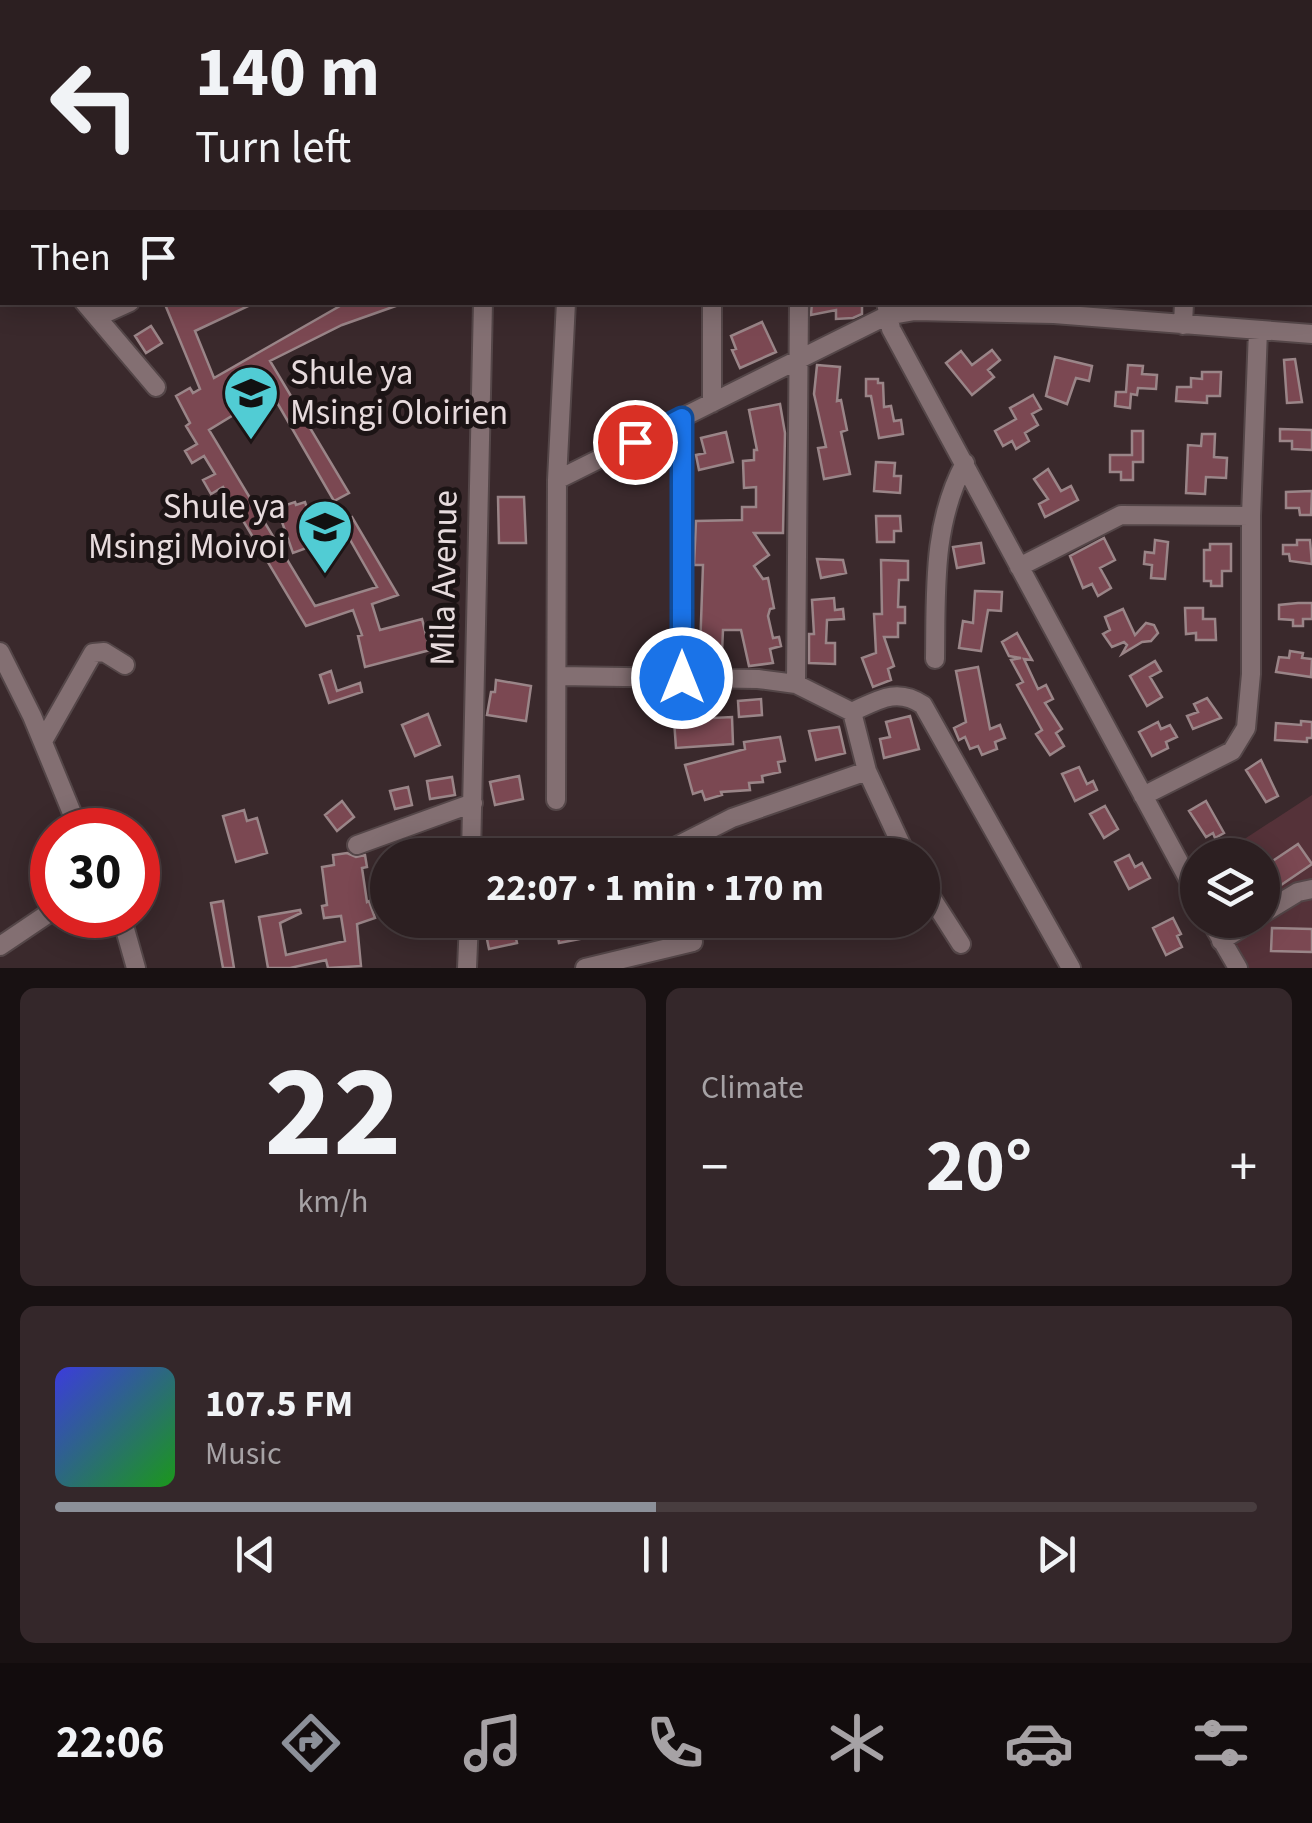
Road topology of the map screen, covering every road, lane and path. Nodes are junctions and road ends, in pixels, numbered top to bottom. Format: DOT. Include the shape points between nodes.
graph roads {
  1 [pos="115,305"];
  2 [pos="482,305"];
  3 [pos="566,305"];
  4 [pos="712,305"];
  5 [pos="799,305"];
  6 [pos="1184,305"];
  7 [pos="1054,308"];
  8 [pos="90,310"];
  9 [pos="886,310"];
  10 [pos="1183,325"];
  11 [pos="1258,330"];
  12 [pos="1312,334"];
  13 [pos="801,359"];
  14 [pos="156,387"];
  15 [pos="712,403"];
  16 [pos="682,418"];
  17 [pos="965,463"];
  18 [pos="557,480"];
  19 [pos="1251,516"];
  20 [pos="1019,567"];
  21 [pos="0,652"];
  22 [pos="935,659"];
  23 [pos="125,665"];
  24 [pos="558,676"];
  25 [pos="682,678"];
  26 [pos="796,684"];
  27 [pos="852,712"];
  28 [pos="43,740"];
  29 [pos="867,770"];
  30 [pos="1143,796"];
  31 [pos="556,800"];
  32 [pos="473,804"];
  33 [pos="70,808"];
  34 [pos="471,838"];
  35 [pos="692,838"];
  36 [pos="898,838"];
  37 [pos="357,845"];
  38 [pos="1180,864"];
  39 [pos="1312,889"];
  40 [pos="1280,903"];
  41 [pos="940,912"];
  42 [pos="30,926"];
  43 [pos="128,938"];
  44 [pos="468,938"];
  45 [pos="1219,938"];
  46 [pos="1226,938"];
  47 [pos="1221,941"];
  48 [pos="693,942"];
  49 [pos="960,944"];
  50 [pos="0,946"];
  51 [pos="136,968"];
  52 [pos="467,968"];
  53 [pos="585,968"];
  54 [pos="1071,968"];
  55 [pos="1238,968"];
  1 -- 8 [label="street"];
  2 -- 32 [label="street, Mila Avenue"];
  3 -- 18 [label="street"];
  4 -- 15 [label="street"];
  5 -- 13 [label="street"];
  6 -- 10 [label="street"];
  7 -- 9 [label="street"];
  7 -- 10 [label="street"];
  8 -- 14 [label="street"];
  9 -- 13 [label="street"];
  9 -- 17 [label="street"];
  10 -- 11 [label="street"];
  11 -- 12 [label="street"];
  11 -- 19 [label="street"];
  13 -- 15 [label="street"];
  13 -- 26 [label="street"];
  15 -- 16 [label="street"];
  16 -- 18 [label="street"];
  16 -- 25 [label="street"];
  17 -- 20 [label="street"];
  17 -- 22 [label="street" via="948,497 938,544"];
  18 -- 24 [label="street"];
  19 -- 20 [label="street" via="1121,514"];
  19 -- 30 [label="street" via="1246,728 1232,751"];
  20 -- 30 [label="street"];
  21 -- 28 [label="street"];
  23 -- 28 [label="street" via="93,653"];
  24 -- 25 [label="street"];
  24 -- 31 [label="street"];
  25 -- 26 [label="street"];
  26 -- 27 [label="street"];
  27 -- 29 [label="street"];
  27 -- 54 [label="street" via="890,695 923,705"];
  28 -- 33 [label="street"];
  29 -- 35 [label="street"];
  29 -- 36 [label="street"];
  30 -- 38 [label="street"];
  32 -- 34 [label="street, Mila Avenue"];
  32 -- 37 [label="street"];
  39 -- 40 [label="street"];
  41 -- 49 [label="street"];
  42 -- 50 [label="street"];
  43 -- 51 [label="street"];
  44 -- 52 [label="street"];
  45 -- 47 [label="street"];
  46 -- 47 [label="street"];
  47 -- 55 [label="street"];
  48 -- 53 [label="street"];
}
